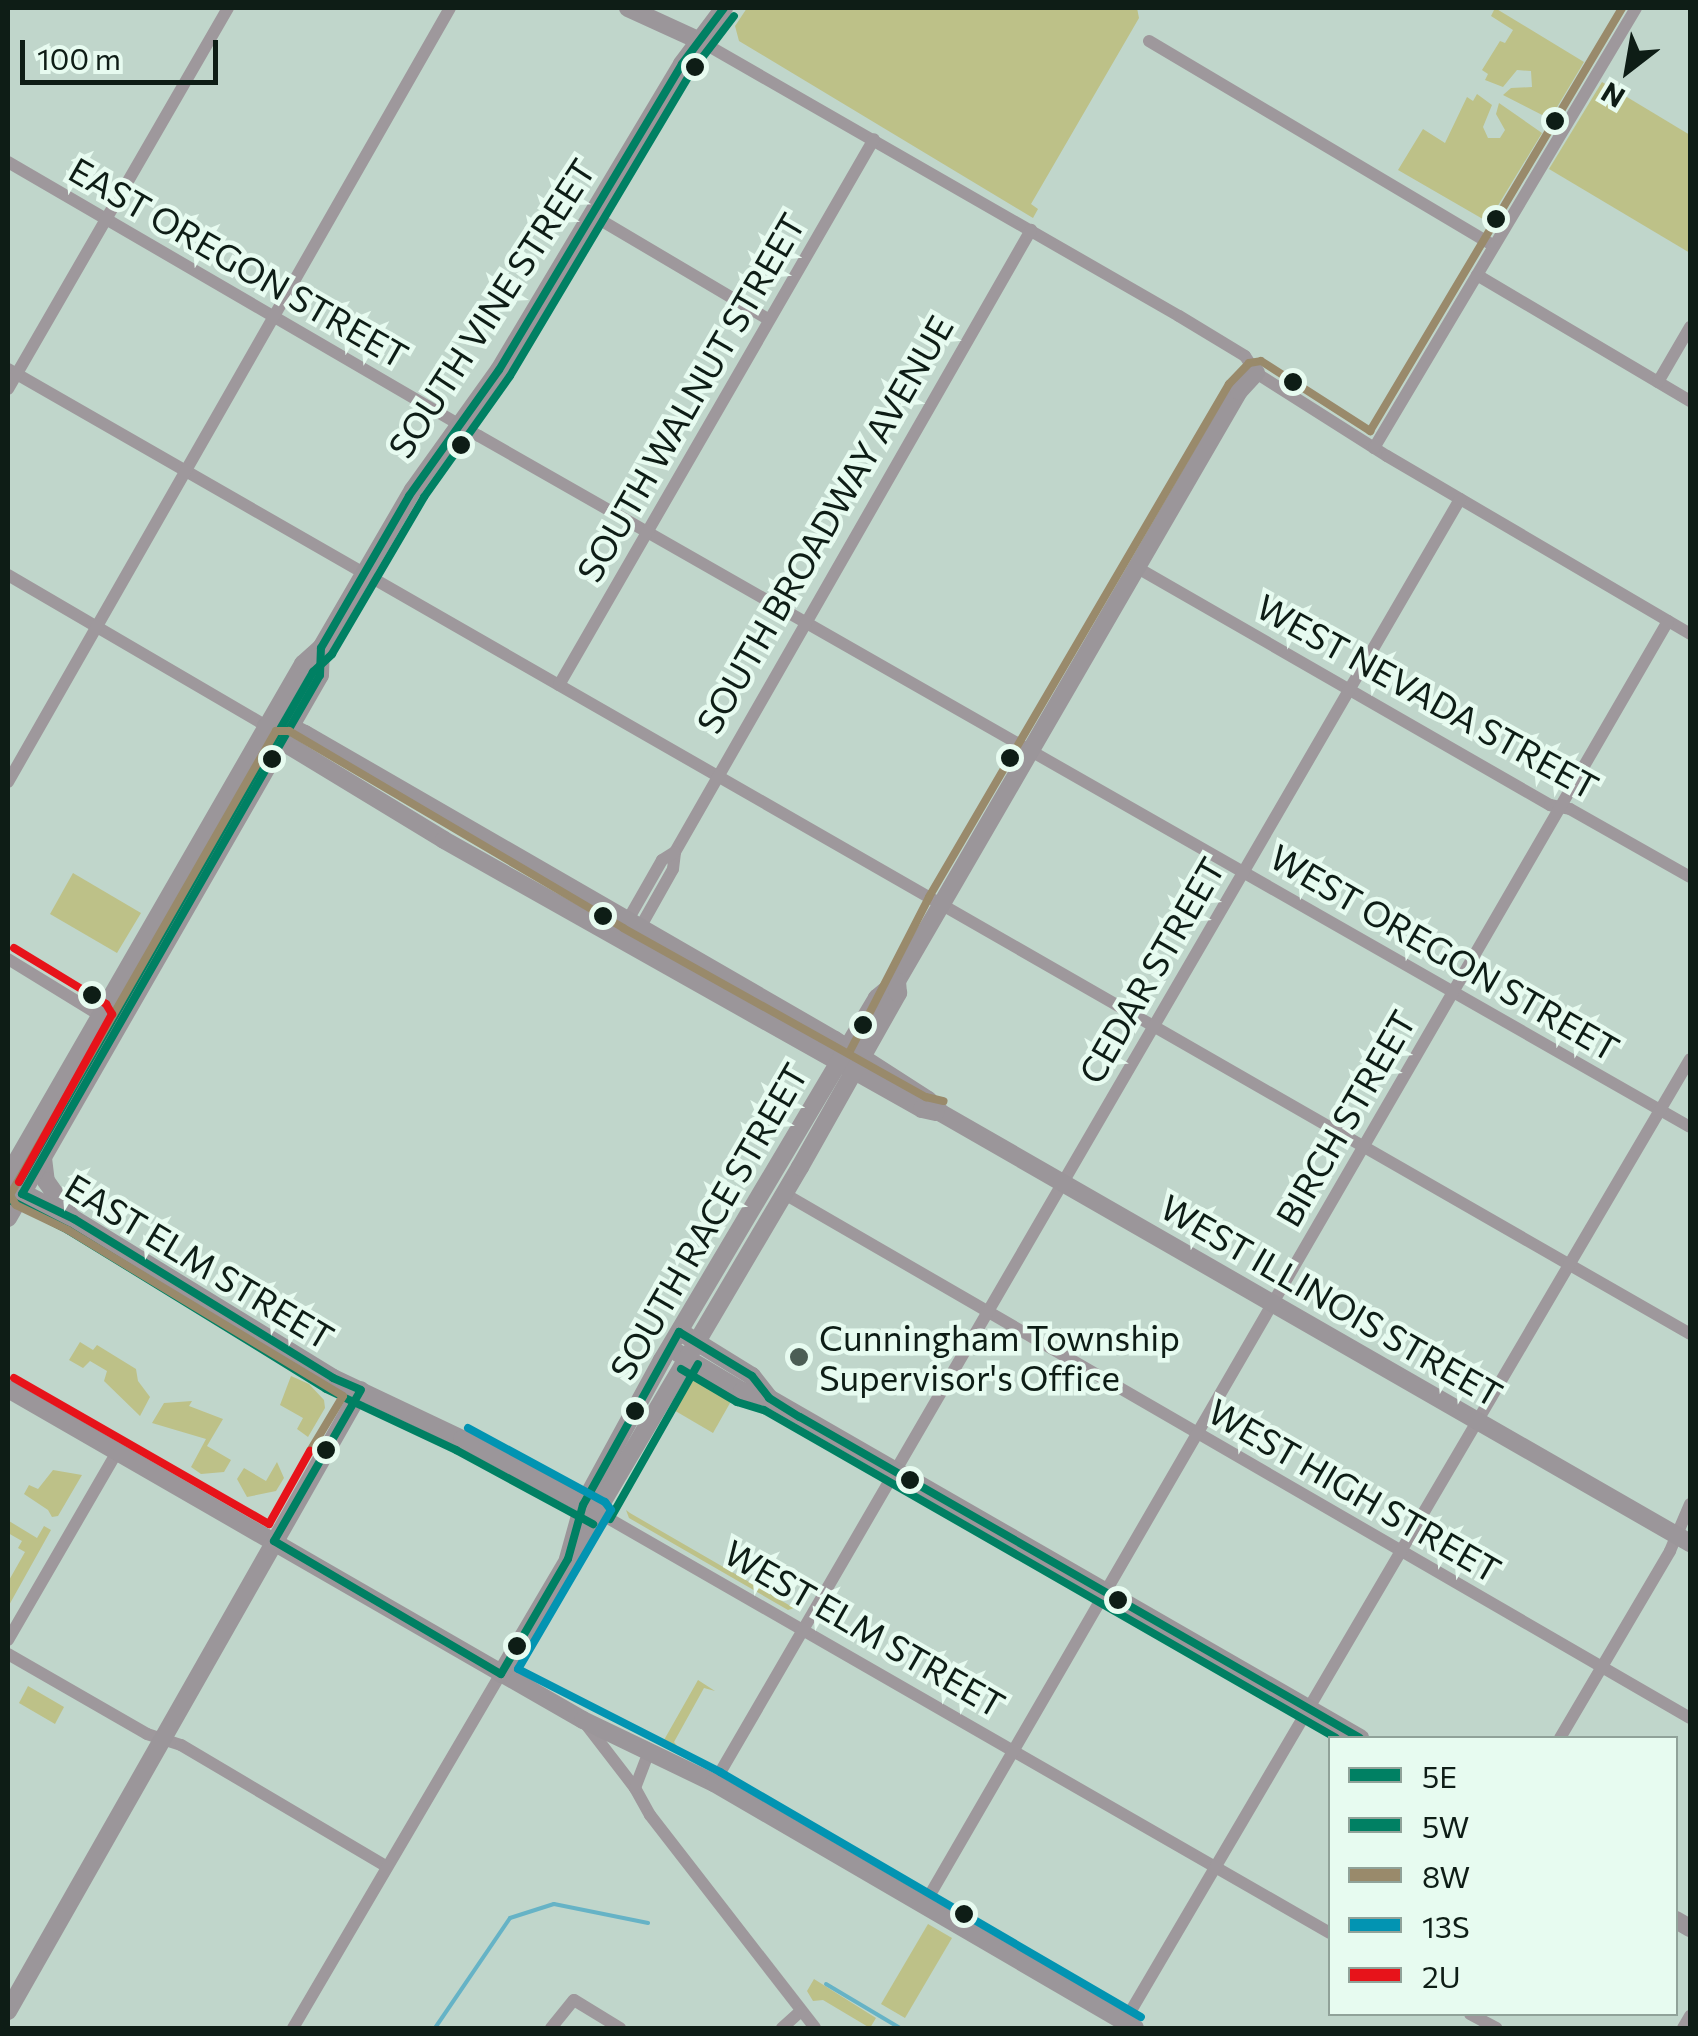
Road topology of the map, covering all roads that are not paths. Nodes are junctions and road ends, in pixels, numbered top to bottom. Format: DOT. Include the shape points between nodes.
graph roads {
  1 [pos="228,8"];
  2 [pos="450,8"];
  3 [pos="628,8"];
  4 [pos="724,8"];
  5 [pos="1636,8"];
  6 [pos="700,41"];
  7 [pos="1149,41"];
  8 [pos="874,139"];
  9 [pos="8,162"];
  10 [pos="592,214"];
  11 [pos="105,218"];
  12 [pos="1031,230"];
  13 [pos="1494,246"];
  14 [pos="1477,275"];
  15 [pos="273,316"];
  16 [pos="768,320"];
  17 [pos="1690,327"];
  18 [pos="12,372"];
  19 [pos="1256,373"];
  20 [pos="1658,382"];
  21 [pos="8,389"];
  22 [pos="1690,401"];
  23 [pos="458,424"];
  24 [pos="1374,448"];
  25 [pos="185,473"];
  26 [pos="1460,499"];
  27 [pos="648,532"];
  28 [pos="1136,567"];
  29 [pos="8,575"];
  30 [pos="363,576"];
  31 [pos="806,621"];
  32 [pos="1668,621"];
  33 [pos="94,626"];
  34 [pos="1690,634"];
  35 [pos="321,648"];
  36 [pos="559,685"];
  37 [pos="1348,690"];
  38 [pos="266,726"];
  39 [pos="287,734"];
  40 [pos="1030,750"];
  41 [pos="14,757"];
  42 [pos="351,772"];
  43 [pos="718,775"];
  44 [pos="8,782"];
  45 [pos="1560,807"];
  46 [pos="216,813"];
  47 [pos="235,825"];
  48 [pos="1243,872"];
  49 [pos="1690,878"];
  50 [pos="940,903"];
  51 [pos="633,924"];
  52 [pos="147,933"];
  53 [pos="623,942"];
  54 [pos="166,944"];
  55 [pos="8,959"];
  56 [pos="1453,991"];
  57 [pos="100,1015"];
  58 [pos="119,1026"];
  59 [pos="1154,1027"];
  60 [pos="850,1059"];
  61 [pos="1690,1059"];
  62 [pos="1661,1110"];
  63 [pos="1690,1127"];
  64 [pos="1363,1146"];
  65 [pos="43,1158"];
  66 [pos="8,1176"];
  67 [pos="1062,1182"];
  68 [pos="15,1190"];
  69 [pos="783,1193"];
  70 [pos="8,1218"];
  71 [pos="74,1219"];
  72 [pos="1570,1265"];
  73 [pos="1272,1302"];
  74 [pos="986,1313"];
  75 [pos="1690,1334"];
  76 [pos="674,1340"];
  77 [pos="692,1350"];
  78 [pos="8,1389"];
  79 [pos="361,1390"];
  80 [pos="1478,1420"];
  81 [pos="1196,1434"];
  82 [pos="117,1452"];
  83 [pos="894,1472"];
  84 [pos="1690,1504"];
  85 [pos="591,1509"];
  86 [pos="1683,1539"];
  87 [pos="274,1542"];
  88 [pos="1401,1550"];
  89 [pos="1104,1592"];
  90 [pos="801,1629"];
  91 [pos="8,1640"];
  92 [pos="8,1654"];
  93 [pos="1602,1668"];
  94 [pos="501,1674"];
  95 [pos="1308,1709"];
  96 [pos="1690,1718"];
  97 [pos="583,1720"];
  98 [pos="1356,1736"];
  99 [pos="1561,1736"];
  100 [pos="163,1739"];
  101 [pos="1014,1750"];
  102 [pos="650,1752"];
  103 [pos="714,1783"];
  104 [pos="636,1788"];
  105 [pos="386,1866"];
  106 [pos="1216,1867"];
  107 [pos="924,1905"];
  108 [pos="1328,1932"];
  109 [pos="801,2010"];
  110 [pos="8,2012"];
  111 [pos="1474,2016"];
  112 [pos="1690,2016"];
  113 [pos="1126,2026"];
  114 [pos="294,2028"];
  115 [pos="551,2028"];
  116 [pos="620,2028"];
  117 [pos="782,2028"];
  118 [pos="815,2028"];
  119 [pos="1496,2028"];
  120 [pos="1683,2028"];
  1 -- 11 [label="street"];
  2 -- 15 [label="street"];
  3 -- 6 [label="street"];
  4 -- 6 [label="street, SOUTH VINE STREET"];
  5 -- 13 [label="street"];
  6 -- 8 [label="street"];
  6 -- 10 [label="street, SOUTH VINE STREET"];
  7 -- 13 [label="street"];
  8 -- 12 [label="street"];
  8 -- 16 [label="street, SOUTH WALNUT STREET"];
  9 -- 11 [label="street, EAST OREGON STREET"];
  10 -- 16 [label="street"];
  10 -- 23 [label="street, SOUTH VINE STREET" via="499,370"];
  11 -- 15 [label="street, EAST OREGON STREET"];
  11 -- 18 [label="street"];
  12 -- 19 [label="street" via="1240,353"];
  12 -- 31 [label="street, SOUTH BROADWAY AVENUE"];
  13 -- 14 [label="street"];
  14 -- 20 [label="street"];
  14 -- 24 [label="street"];
  15 -- 23 [label="street, EAST OREGON STREET"];
  15 -- 25 [label="street"];
  16 -- 27 [label="street, SOUTH WALNUT STREET"];
  17 -- 20 [label="street"];
  18 -- 21 [label="street"];
  18 -- 25 [label="street"];
  19 -- 24 [label="street"];
  19 -- 28 [label="street, SOUTH RACE STREET"];
  20 -- 22 [label="street"];
  23 -- 27 [label="street, EAST OREGON STREET"];
  23 -- 30 [label="street, SOUTH VINE STREET"];
  24 -- 26 [label="street"];
  25 -- 30 [label="street"];
  25 -- 33 [label="street"];
  26 -- 32 [label="street"];
  26 -- 37 [label="street, CEDAR STREET"];
  27 -- 31 [label="street, EAST OREGON STREET"];
  27 -- 36 [label="street, SOUTH WALNUT STREET"];
  28 -- 37 [label="street, WEST NEVADA STREET"];
  28 -- 40 [label="street, SOUTH RACE STREET"];
  29 -- 33 [label="street"];
  30 -- 35 [label="street, SOUTH VINE STREET"];
  30 -- 36 [label="street"];
  31 -- 40 [label="street, WEST OREGON STREET"];
  31 -- 43 [label="street, SOUTH BROADWAY AVENUE"];
  32 -- 34 [label="street"];
  32 -- 45 [label="street, BIRCH STREET"];
  33 -- 38 [label="street"];
  33 -- 41 [label="street"];
  35 -- 38 [label="street, SOUTH VINE STREET" via="303,664"];
  35 -- 39 [label="street, SOUTH VINE STREET" via="320,675"];
  36 -- 43 [label="street"];
  37 -- 45 [label="street, WEST NEVADA STREET"];
  37 -- 48 [label="street, CEDAR STREET"];
  38 -- 39 [label="street"];
  38 -- 46 [label="street, SOUTH VINE STREET"];
  39 -- 42 [label="street"];
  39 -- 47 [label="street, SOUTH VINE STREET"];
  40 -- 48 [label="street, WEST OREGON STREET"];
  40 -- 50 [label="street, SOUTH RACE STREET"];
  41 -- 44 [label="street"];
  42 -- 51 [label="street, WEST ILLINOIS STREET"];
  42 -- 53 [label="street, WEST ILLINOIS STREET"];
  43 -- 50 [label="street"];
  43 -- 51 [label="street, SOUTH BROADWAY AVENUE" via="674,852 673,869"];
  45 -- 49 [label="street, WEST NEVADA STREET"];
  45 -- 56 [label="street, BIRCH STREET"];
  46 -- 47 [label="street"];
  46 -- 52 [label="street, SOUTH VINE STREET"];
  47 -- 54 [label="street, SOUTH VINE STREET"];
  48 -- 56 [label="street, WEST OREGON STREET"];
  48 -- 59 [label="street, CEDAR STREET"];
  50 -- 59 [label="street"];
  50 -- 60 [label="street, SOUTH RACE STREET" via="897,981 898,992"];
  51 -- 53 [label="street, SOUTH BROADWAY AVENUE"];
  51 -- 60 [label="street, WEST ILLINOIS STREET"];
  52 -- 54 [label="street"];
  52 -- 57 [label="street, SOUTH VINE STREET"];
  53 -- 60 [label="street, WEST ILLINOIS STREET"];
  54 -- 58 [label="street, SOUTH VINE STREET"];
  55 -- 57 [label="street"];
  56 -- 62 [label="street, WEST OREGON STREET"];
  56 -- 64 [label="street, BIRCH STREET"];
  57 -- 58 [label="street"];
  57 -- 66 [label="street, SOUTH VINE STREET"];
  58 -- 65 [label="street, SOUTH VINE STREET"];
  59 -- 64 [label="street"];
  59 -- 67 [label="street, CEDAR STREET"];
  60 -- 67 [label="street, WEST ILLINOIS STREET" via="922,1110 941,1113"];
  60 -- 69 [label="street, SOUTH RACE STREET"];
  60 -- 76 [label="street, SOUTH RACE STREET"];
  61 -- 62 [label="street"];
  62 -- 63 [label="street, WEST OREGON STREET"];
  62 -- 72 [label="street"];
  64 -- 72 [label="street"];
  64 -- 73 [label="street, BIRCH STREET"];
  65 -- 68 [label="street, SOUTH VINE STREET"];
  65 -- 71 [label="street" via="46,1182"];
  67 -- 73 [label="street, WEST ILLINOIS STREET"];
  67 -- 74 [label="street, CEDAR STREET"];
  68 -- 70 [label="street, SOUTH VINE STREET"];
  68 -- 71 [label="street, EAST ELM STREET"];
  69 -- 74 [label="street, WEST HIGH STREET"];
  69 -- 77 [label="street, SOUTH RACE STREET"];
  71 -- 79 [label="street, EAST ELM STREET"];
  72 -- 75 [label="street"];
  72 -- 80 [label="street"];
  73 -- 80 [label="street, WEST ILLINOIS STREET"];
  73 -- 81 [label="street, BIRCH STREET"];
  74 -- 81 [label="street, WEST HIGH STREET"];
  74 -- 83 [label="street, CEDAR STREET"];
  76 -- 77 [label="street"];
  76 -- 85 [label="street, SOUTH RACE STREET"];
  77 -- 83 [label="street" via="752,1376 770,1398"];
  77 -- 85 [label="street, SOUTH RACE STREET"];
  78 -- 82 [label="street"];
  79 -- 85 [label="street, WEST ELM STREET"];
  79 -- 87 [label="street"];
  80 -- 86 [label="street, WEST ILLINOIS STREET"];
  80 -- 88 [label="street"];
  81 -- 88 [label="street, WEST HIGH STREET"];
  81 -- 89 [label="street, BIRCH STREET"];
  82 -- 87 [label="street"];
  82 -- 91 [label="street"];
  83 -- 89 [label="street"];
  83 -- 90 [label="street, CEDAR STREET"];
  84 -- 86 [label="street"];
  85 -- 90 [label="street, WEST ELM STREET"];
  85 -- 94 [label="street, SOUTH RACE STREET"];
  86 -- 93 [label="street"];
  87 -- 94 [label="street"];
  87 -- 100 [label="street"];
  88 -- 93 [label="street, WEST HIGH STREET"];
  88 -- 95 [label="street"];
  89 -- 95 [label="street"];
  89 -- 101 [label="street, BIRCH STREET"];
  90 -- 101 [label="street, WEST ELM STREET"];
  90 -- 103 [label="street, CEDAR STREET"];
  92 -- 100 [label="street"];
  93 -- 96 [label="street, WEST HIGH STREET"];
  93 -- 99 [label="street"];
  94 -- 97 [label="street"];
  94 -- 105 [label="street, SOUTH RACE STREET"];
  95 -- 98 [label="street"];
  95 -- 106 [label="street"];
  97 -- 102 [label="street"];
  97 -- 104 [label="street"];
  100 -- 105 [label="street"];
  100 -- 110 [label="street"];
  101 -- 106 [label="street, WEST ELM STREET"];
  101 -- 107 [label="street, BIRCH STREET"];
  102 -- 103 [label="street"];
  102 -- 104 [label="street"];
  103 -- 107 [label="street"];
  104 -- 109 [label="street"];
  105 -- 114 [label="street, SOUTH RACE STREET"];
  106 -- 108 [label="street, WEST ELM STREET"];
  106 -- 113 [label="street"];
  107 -- 113 [label="street"];
  109 -- 117 [label="street"];
  109 -- 118 [label="street"];
  111 -- 119 [label="street"];
  112 -- 120 [label="street"];
  115 -- 116 [label="street" via="574,2000"];
}
